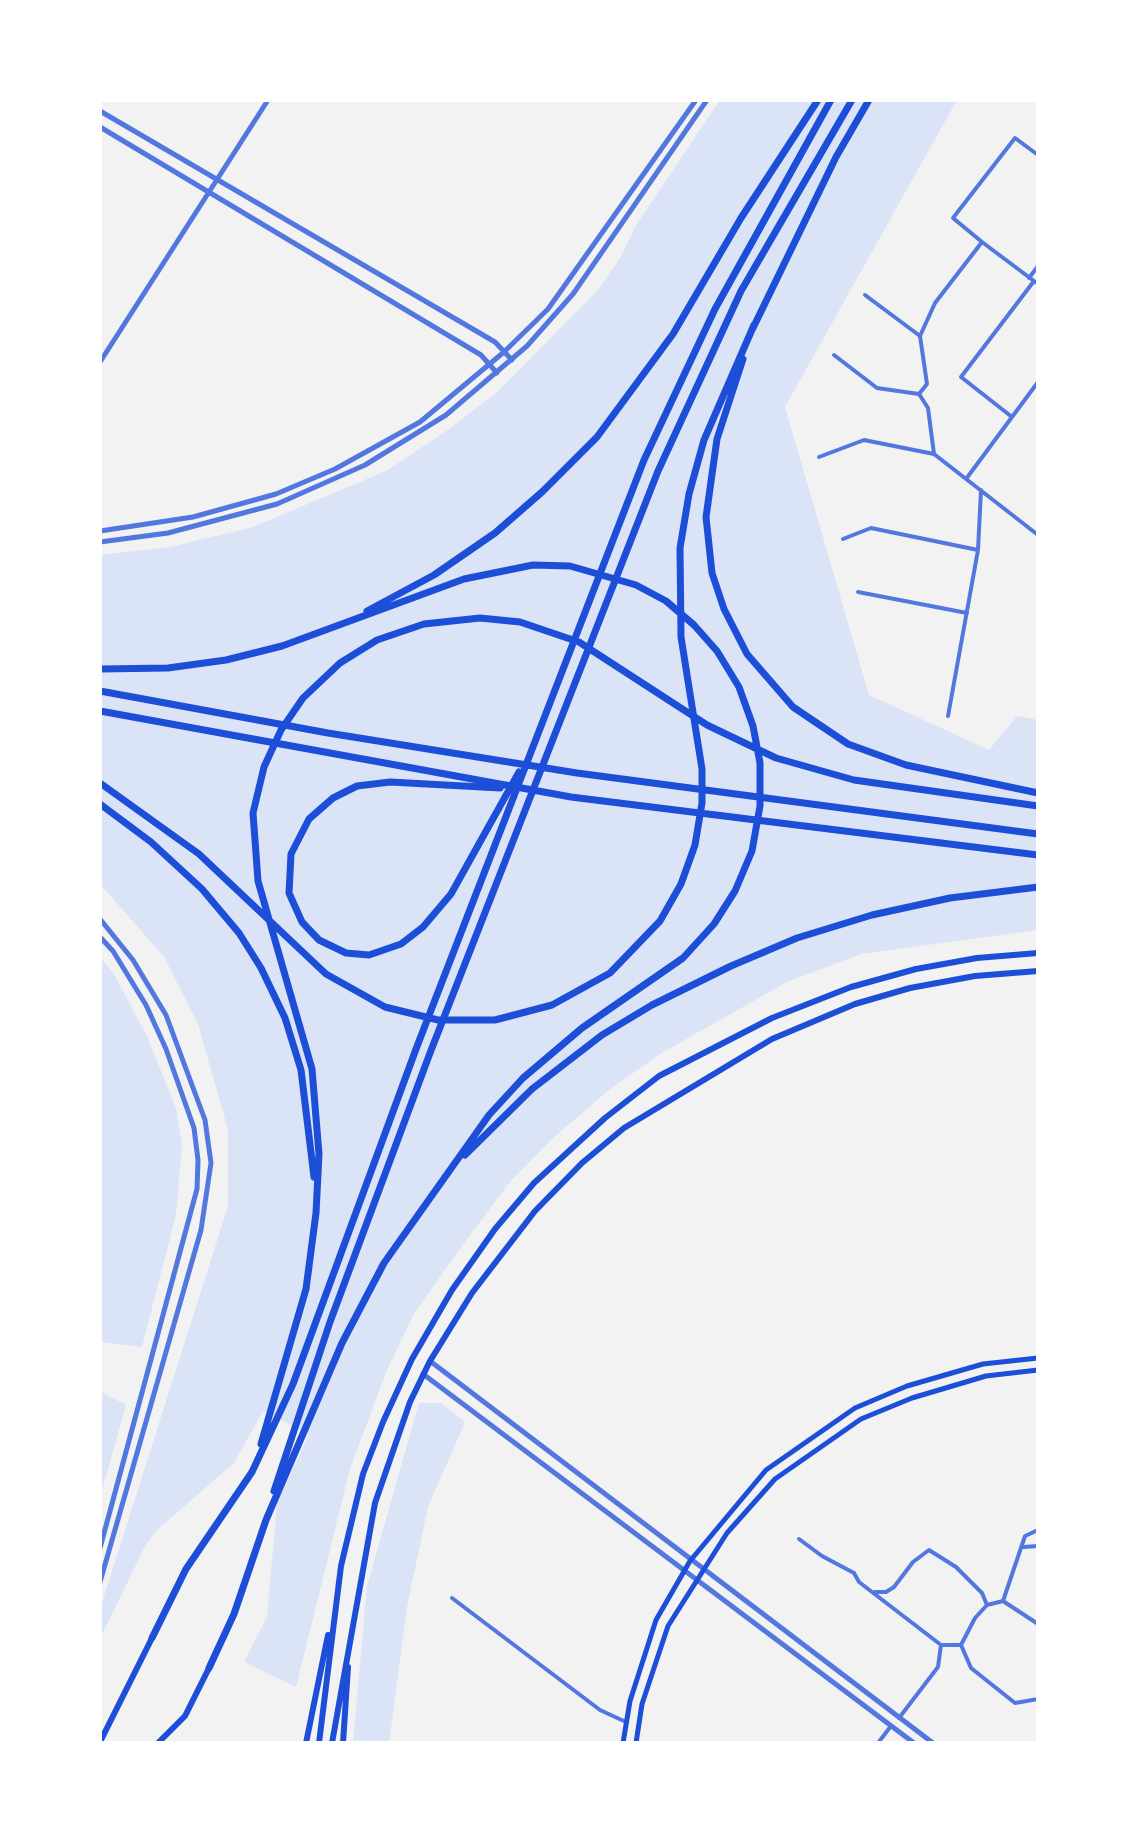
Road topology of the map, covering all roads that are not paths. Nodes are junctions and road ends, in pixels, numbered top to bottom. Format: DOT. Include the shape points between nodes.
graph roads {
  1 [pos="268,100"];
  2 [pos="696,100"];
  3 [pos="707,100"];
  4 [pos="818,100"];
  5 [pos="831,100"];
  6 [pos="852,100"];
  7 [pos="869,100"];
  8 [pos="100,111"];
  9 [pos="100,127"];
  10 [pos="1038,155"];
  11 [pos="216,181"];
  12 [pos="208,193"];
  13 [pos="982,242"];
  14 [pos="1038,266"];
  15 [pos="1034,281"];
  16 [pos="865,295"];
  17 [pos="754,325"];
  18 [pos="920,336"];
  19 [pos="504,352"];
  20 [pos="834,355"];
  21 [pos="512,360"];
  22 [pos="100,362"];
  23 [pos="489,364"];
  24 [pos="497,373"];
  25 [pos="1038,382"];
  26 [pos="919,394"];
  27 [pos="1012,417"];
  28 [pos="934,454"];
  29 [pos="819,457"];
  30 [pos="966,479"];
  31 [pos="981,490"];
  32 [pos="100,531"];
  33 [pos="1038,535"];
  34 [pos="843,539"];
  35 [pos="100,542"];
  36 [pos="978,550"];
  37 [pos="858,592"];
  38 [pos="967,613"];
  39 [pos="339,625"];
  40 [pos="100,669"];
  41 [pos="100,691"];
  42 [pos="100,711"];
  43 [pos="948,716"];
  44 [pos="533,745"];
  45 [pos="100,783"];
  46 [pos="547,793"];
  47 [pos="1038,793"];
  48 [pos="100,804"];
  49 [pos="1038,806"];
  50 [pos="1038,834"];
  51 [pos="1038,855"];
  52 [pos="1038,887"];
  53 [pos="100,919"];
  54 [pos="100,937"];
  55 [pos="1038,953"];
  56 [pos="1038,971"];
  57 [pos="445,1177"];
  58 [pos="315,1223"];
  59 [pos="1038,1358"];
  60 [pos="430,1361"];
  61 [pos="1038,1370"];
  62 [pos="423,1374"];
  63 [pos="252,1472"];
  64 [pos="266,1520"];
  65 [pos="1037,1532"];
  66 [pos="799,1539"];
  67 [pos="1038,1544"];
  68 [pos="1024,1547"];
  69 [pos="100,1548"];
  70 [pos="690,1561"];
  71 [pos="703,1571"];
  72 [pos="685,1572"];
  73 [pos="697,1581"];
  74 [pos="100,1582"];
  75 [pos="872,1592"];
  76 [pos="452,1598"];
  77 [pos="1003,1601"];
  78 [pos="987,1605"];
  79 [pos="1038,1624"];
  80 [pos="331,1628"];
  81 [pos="350,1634"];
  82 [pos="152,1638"];
  83 [pos="941,1645"];
  84 [pos="961,1645"];
  85 [pos="209,1668"];
  86 [pos="1037,1702"];
  87 [pos="899,1718"];
  88 [pos="626,1722"];
  89 [pos="891,1726"];
  90 [pos="319,1739"];
  91 [pos="100,1742"];
  92 [pos="158,1743"];
  93 [pos="306,1743"];
  94 [pos="332,1743"];
  95 [pos="343,1743"];
  96 [pos="623,1743"];
  97 [pos="636,1743"];
  98 [pos="878,1743"];
  99 [pos="914,1743"];
  100 [pos="933,1743"];
  1 -- 11 [label="street"];
  2 -- 19 [label="street" via="570,281"];
  3 -- 21 [label="street" via="573,294"];
  4 -- 39 [label="highway" via="673,334 597,437 534,500 475,548"];
  5 -- 44 [label="highway" via="715,309 640,472"];
  6 -- 64 [label="highway" via="741,291 658,471 430,1053 297,1415"];
  7 -- 17 [label="highway"];
  8 -- 11 [label="street"];
  9 -- 12 [label="street"];
  10 -- 13 [label="street" via="1015,138 953,218"];
  11 -- 12 [label="street"];
  11 -- 19 [label="street" via="495,342"];
  12 -- 22 [label="street"];
  12 -- 23 [label="street"];
  13 -- 15 [label="street"];
  13 -- 18 [label="street" via="935,303"];
  14 -- 15 [label="street"];
  15 -- 27 [label="street" via="961,377"];
  16 -- 18 [label="street"];
  17 -- 45 [label="highway" via="708,430 684,521 679,565 680,619 702,786 695,845 681,884 655,928 619,966 538,1011 479,1021 438,1020 385,1007 319,968 208,862"];
  17 -- 47 [label="highway" via="717,439 706,517 712,573 742,647 793,707 848,744 906,765"];
  18 -- 26 [label="street" via="927,384"];
  19 -- 21 [label="street"];
  19 -- 23 [label="street"];
  20 -- 26 [label="street" via="877,388"];
  21 -- 24 [label="street"];
  23 -- 24 [label="street"];
  23 -- 32 [label="street" via="420,422 335,469 232,509"];
  24 -- 35 [label="street" via="413,437 302,494 201,526"];
  25 -- 27 [label="street"];
  26 -- 28 [label="street" via="928,408"];
  27 -- 30 [label="street"];
  28 -- 29 [label="street" via="864,440"];
  28 -- 30 [label="street"];
  30 -- 31 [label="street"];
  31 -- 33 [label="street"];
  31 -- 36 [label="street"];
  34 -- 36 [label="street" via="871,528"];
  36 -- 38 [label="street"];
  37 -- 38 [label="street"];
  38 -- 43 [label="street"];
  39 -- 40 [label="highway" via="282,646 208,663"];
  39 -- 57 [label="highway" via="464,579 514,567 587,569 636,585 679,611 707,638 744,699 758,745 759,820 752,851 731,900 709,931 670,968 582,1028 523,1078"];
  41 -- 50 [label="highway" via="577,773"];
  42 -- 46 [label="highway"];
  44 -- 46 [label="highway" via="459,883 423,927 392,949 346,953 319,940 294,907 288,870 301,832 333,798 357,786 390,782"];
  44 -- 63 [label="highway" via="293,1384"];
  46 -- 51 [label="highway"];
  48 -- 58 [label="highway" via="202,889 239,933 265,976 291,1035 305,1089"];
  49 -- 58 [label="highway" via="854,780 760,753 699,721 597,652 532,625 492,618 452,620 377,640 325,675 303,698 281,730 256,799 254,856 263,903 312,1069 319,1154"];
  52 -- 57 [label="highway" via="950,898 831,927 652,1005 602,1035 532,1089"];
  53 -- 74 [label="street" via="166,1015 205,1120 211,1163 201,1230"];
  54 -- 69 [label="street" via="146,1005 166,1049 183,1090 198,1160 193,1204"];
  55 -- 80 [label="highway" via="916,969 772,1018 659,1076 556,1162 495,1229 412,1359 363,1474"];
  56 -- 60 [label="highway" via="945,981 855,1004 772,1039 657,1106 582,1163 535,1211 472,1293"];
  57 -- 64 [label="highway" via="361,1304"];
  58 -- 63 [label="highway" via="295,1335"];
  59 -- 70 [label="main road" via="983,1364 855,1408 766,1470"];
  60 -- 62 [label="highway"];
  60 -- 70 [label="street"];
  61 -- 71 [label="main road" via="986,1376 861,1419 775,1479 727,1533"];
  62 -- 72 [label="street"];
  62 -- 81 [label="highway" via="375,1503"];
  63 -- 82 [label="highway" via="186,1569"];
  64 -- 85 [label="highway"];
  65 -- 67 [label="street"];
  65 -- 68 [label="street" via="1025,1536"];
  66 -- 75 [label="street" via="854,1573"];
  67 -- 68 [label="street"];
  68 -- 77 [label="street"];
  70 -- 71 [label="street"];
  70 -- 72 [label="main road"];
  71 -- 73 [label="main road"];
  71 -- 87 [label="street"];
  72 -- 73 [label="street"];
  72 -- 88 [label="main road" via="656,1620"];
  73 -- 89 [label="street"];
  73 -- 97 [label="main road" via="668,1626 642,1704"];
  75 -- 78 [label="street" via="894,1587 929,1550 956,1567"];
  75 -- 83 [label="street"];
  76 -- 88 [label="street" via="600,1710"];
  77 -- 78 [label="street"];
  77 -- 79 [label="street"];
  78 -- 84 [label="street"];
  80 -- 90 [label="highway"];
  80 -- 93 [label="highway"];
  81 -- 94 [label="highway"];
  81 -- 95 [label="highway"];
  82 -- 91 [label="highway"];
  83 -- 84 [label="street"];
  83 -- 87 [label="street" via="938,1667"];
  84 -- 86 [label="street" via="971,1668 1015,1703"];
  85 -- 92 [label="highway" via="185,1716"];
  87 -- 100 [label="street"];
  88 -- 96 [label="main road"];
  89 -- 98 [label="street"];
  89 -- 99 [label="street"];
}
